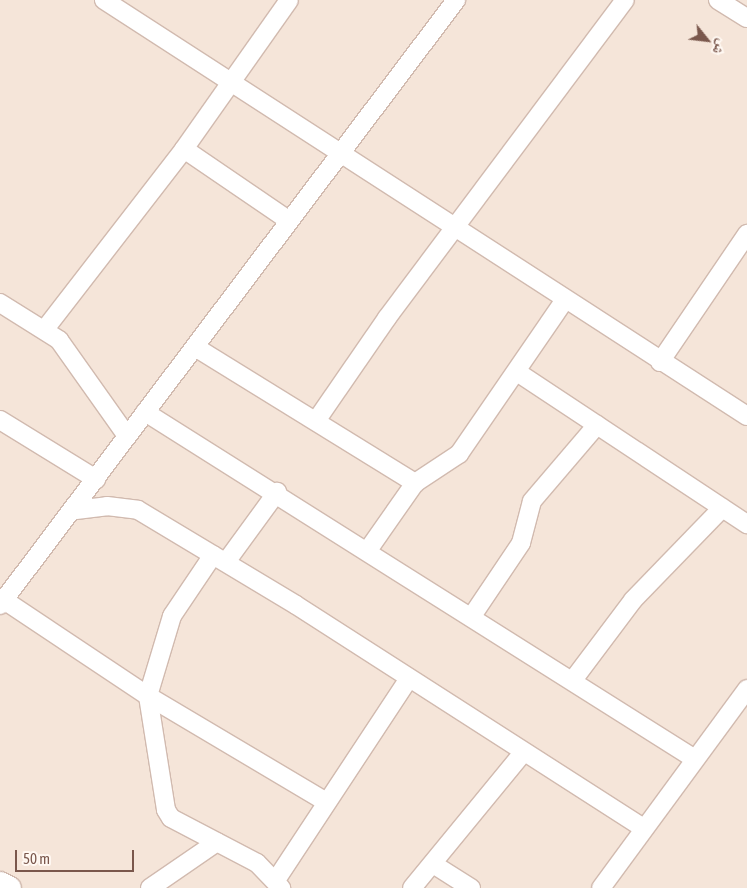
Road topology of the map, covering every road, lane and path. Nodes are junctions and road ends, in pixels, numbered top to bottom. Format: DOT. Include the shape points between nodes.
graph roads {
  1 [pos="104,0"];
  2 [pos="289,0"];
  3 [pos="456,0"];
  4 [pos="626,0"];
  5 [pos="718,0"];
  6 [pos="127,6"];
  7 [pos="745,13"];
  8 [pos="232,82"];
  9 [pos="184,150"];
  10 [pos="340,151"];
  11 [pos="288,220"];
  12 [pos="456,228"];
  13 [pos="747,234"];
  14 [pos="565,300"];
  15 [pos="0,303"];
  16 [pos="45,329"];
  17 [pos="195,347"];
  18 [pos="660,362"];
  19 [pos="517,372"];
  20 [pos="145,412"];
  21 [pos="747,416"];
  22 [pos="0,420"];
  23 [pos="316,421"];
  24 [pos="597,424"];
  25 [pos="127,436"];
  26 [pos="96,480"];
  27 [pos="415,483"];
  28 [pos="276,492"];
  29 [pos="722,508"];
  30 [pos="76,510"];
  31 [pos="747,524"];
  32 [pos="368,550"];
  33 [pos="220,559"];
  34 [pos="2,602"];
  35 [pos="472,616"];
  36 [pos="408,680"];
  37 [pos="573,680"];
  38 [pos="747,689"];
  39 [pos="148,696"];
  40 [pos="522,754"];
  41 [pos="695,759"];
  42 [pos="325,801"];
  43 [pos="644,828"];
  44 [pos="217,842"];
  45 [pos="433,864"];
  46 [pos="0,884"];
  47 [pos="278,884"];
  48 [pos="8,888"];
  49 [pos="150,888"];
  50 [pos="412,888"];
  51 [pos="471,888"];
  52 [pos="601,888"];
  1 -- 6 [label="street"];
  2 -- 8 [label="street"];
  3 -- 10 [label="street"];
  4 -- 12 [label="street"];
  5 -- 7 [label="street"];
  6 -- 8 [label="street"];
  8 -- 9 [label="street"];
  8 -- 10 [label="street"];
  9 -- 11 [label="street"];
  9 -- 16 [label="street"];
  10 -- 11 [label="street"];
  10 -- 12 [label="street"];
  11 -- 17 [label="street"];
  12 -- 14 [label="street"];
  12 -- 23 [label="street"];
  13 -- 18 [label="street"];
  14 -- 18 [label="street"];
  14 -- 19 [label="street"];
  15 -- 16 [label="street"];
  16 -- 25 [label="street" via="71,353"];
  17 -- 20 [label="street"];
  17 -- 23 [label="street"];
  18 -- 21 [label="street"];
  19 -- 24 [label="street"];
  19 -- 27 [label="street" via="459,454"];
  20 -- 25 [label="street"];
  20 -- 28 [label="street"];
  22 -- 26 [label="street"];
  23 -- 27 [label="street"];
  24 -- 29 [label="street"];
  24 -- 35 [label="street" via="532,501 520,543"];
  25 -- 26 [label="street"];
  26 -- 30 [label="street"];
  27 -- 32 [label="street"];
  28 -- 32 [label="street"];
  28 -- 33 [label="street"];
  29 -- 31 [label="street"];
  29 -- 37 [label="street" via="633,600"];
  30 -- 33 [label="street" via="107,506 138,510"];
  30 -- 34 [label="street"];
  32 -- 35 [label="street"];
  33 -- 36 [label="street"];
  33 -- 39 [label="street" via="172,616"];
  34 -- 39 [label="street"];
  35 -- 37 [label="street"];
  36 -- 40 [label="street"];
  36 -- 42 [label="street"];
  37 -- 41 [label="street"];
  38 -- 41 [label="street"];
  39 -- 42 [label="street"];
  39 -- 44 [label="street" via="167,815"];
  40 -- 43 [label="street"];
  40 -- 45 [label="street"];
  41 -- 43 [label="street"];
  42 -- 47 [label="street"];
  43 -- 52 [label="street"];
  44 -- 47 [label="street" via="257,863"];
  44 -- 49 [label="street"];
  45 -- 50 [label="street"];
  45 -- 51 [label="street"];
  46 -- 48 [label="street"];
}
